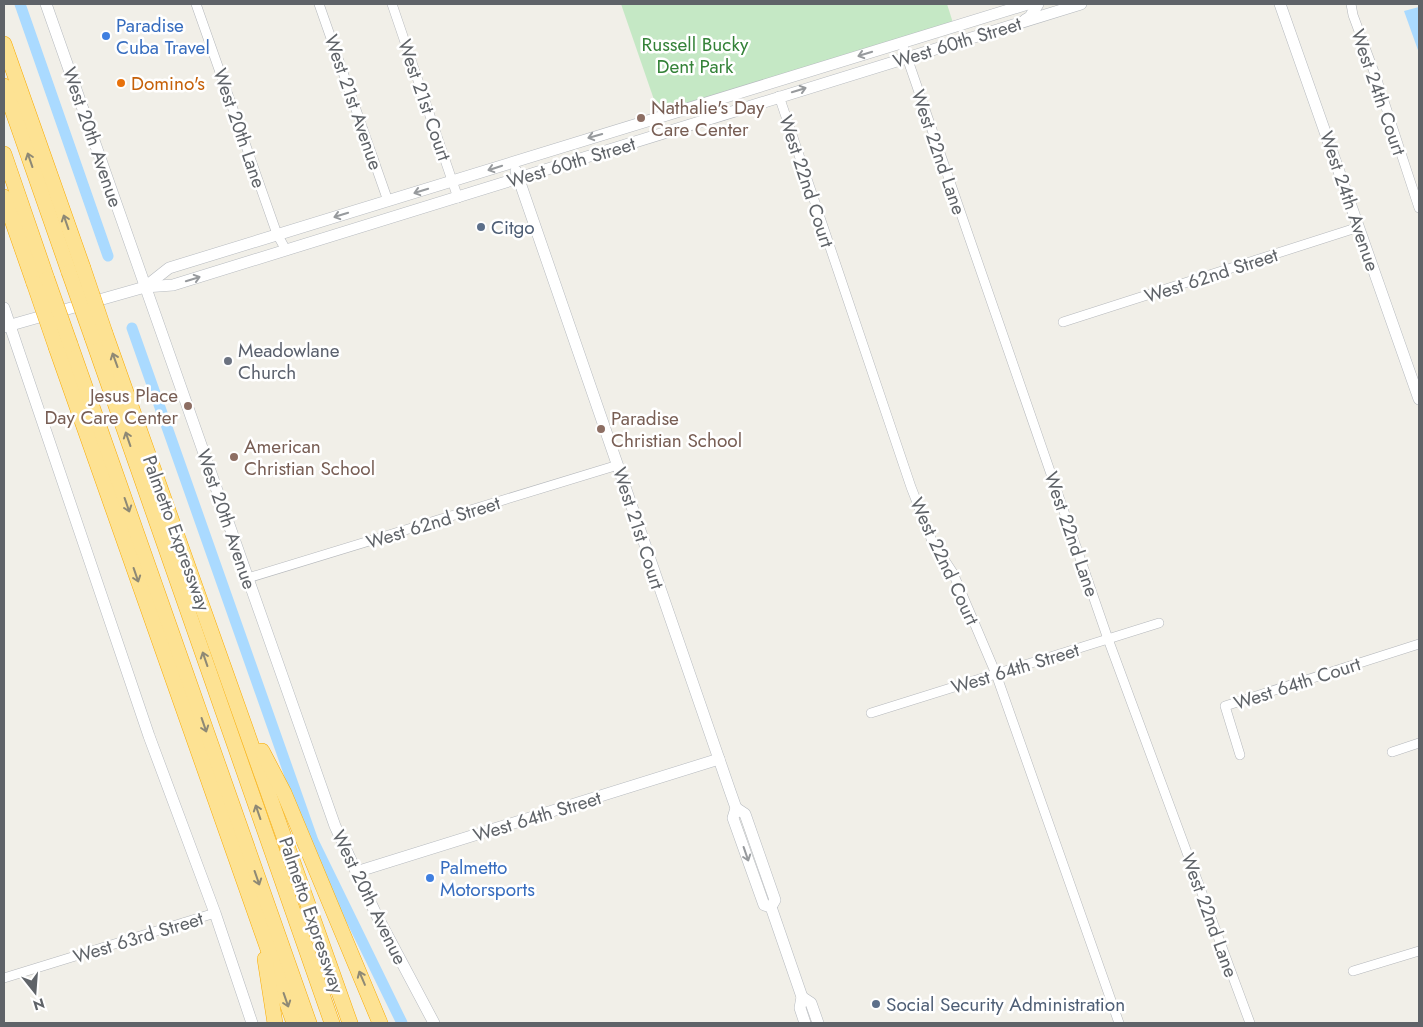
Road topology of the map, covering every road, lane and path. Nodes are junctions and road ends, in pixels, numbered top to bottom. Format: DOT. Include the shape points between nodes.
graph roads {
  1 [pos="46,4"];
  2 [pos="196,4"];
  3 [pos="319,4"];
  4 [pos="392,4"];
  5 [pos="1028,4"];
  6 [pos="1038,4"];
  7 [pos="1081,4"];
  8 [pos="1280,4"];
  9 [pos="1351,4"];
  10 [pos="1021,22"];
  11 [pos="902,43"];
  12 [pos="4,44"];
  13 [pos="906,58"];
  14 [pos="4,86"];
  15 [pos="779,96"];
  16 [pos="4,154"];
  17 [pos="512,162"];
  18 [pos="518,178"];
  19 [pos="453,180"];
  20 [pos="4,197"];
  21 [pos="458,198"];
  22 [pos="388,201"];
  23 [pos="1419,208"];
  24 [pos="1359,227"];
  25 [pos="277,234"];
  26 [pos="286,250"];
  27 [pos="76,270"];
  28 [pos="41,281"];
  29 [pos="145,287"];
  30 [pos="4,308"];
  31 [pos="1063,322"];
  32 [pos="7,326"];
  33 [pos="98,335"];
  34 [pos="63,345"];
  35 [pos="1419,399"];
  36 [pos="618,465"];
  37 [pos="248,578"];
  38 [pos="1159,623"];
  39 [pos="1108,638"];
  40 [pos="1419,644"];
  41 [pos="996,674"];
  42 [pos="238,703"];
  43 [pos="871,713"];
  44 [pos="1419,743"];
  45 [pos="1392,752"];
  46 [pos="1240,755"];
  47 [pos="719,759"];
  48 [pos="356,872"];
  49 [pos="215,913"];
  50 [pos="258,921"];
  51 [pos="1419,951"];
  52 [pos="1353,971"];
  53 [pos="4,978"];
  54 [pos="802,997"];
  55 [pos="252,1023"];
  56 [pos="275,1023"];
  57 [pos="294,1023"];
  58 [pos="309,1023"];
  59 [pos="332,1023"];
  60 [pos="350,1023"];
  61 [pos="380,1023"];
  62 [pos="434,1023"];
  63 [pos="805,1023"];
  64 [pos="818,1023"];
  65 [pos="1119,1023"];
  66 [pos="1250,1023"];
  1 -- 29 [label="street, West 20th Avenue"];
  2 -- 25 [label="street, West 20th Lane"];
  3 -- 22 [label="street, West 21st Avenue"];
  4 -- 19 [label="street, West 21st Court"];
  5 -- 11 [label="street, West 60th Street"];
  6 -- 10 [label="street" via="1030,17"];
  7 -- 10 [label="street, West 60th Street"];
  8 -- 24 [label="street, West 24th Avenue"];
  9 -- 23 [label="street, West 24th Court" via="1352,15"];
  10 -- 13 [label="street, West 60th Street"];
  11 -- 13 [label="street, West 22nd Lane"];
  11 -- 17 [label="street, West 60th Street, one-way"];
  27 -- 12 [label="highway, Palmetto Expressway, one-way"];
  15 -- 13 [label="street, West 60th Street, one-way"];
  13 -- 39 [label="street, West 22nd Lane"];
  27 -- 14 [label="highway, one-way"];
  15 -- 18 [label="street, West 60th Street"];
  15 -- 41 [label="street, West 22nd Court" via="910,487 932,541 953,573"];
  16 -- 28 [label="highway"];
  17 -- 18 [label="street, West 21st Court"];
  17 -- 19 [label="street, West 60th Street, one-way"];
  18 -- 21 [label="street, West 60th Street"];
  18 -- 36 [label="street, West 21st Court"];
  19 -- 21 [label="street, West 21st Court"];
  19 -- 22 [label="street, West 60th Street, one-way"];
  20 -- 28 [label="highway"];
  21 -- 26 [label="street, West 60th Street"];
  22 -- 25 [label="street, West 60th Street, one-way"];
  24 -- 31 [label="street, West 62nd Street"];
  24 -- 35 [label="street, West 24th Avenue"];
  25 -- 26 [label="street, West 20th Lane"];
  25 -- 29 [label="street, West 60th Street" via="169,268"];
  29 -- 26 [label="street, West 60th Street, one-way" via="173,285"];
  27 -- 33 [label="highway, Palmetto Expressway, bridge"];
  28 -- 34 [label="highway, bridge"];
  29 -- 32 [label="street, West 60th Street"];
  29 -- 37 [label="street, West 20th Avenue"];
  30 -- 32 [label="street"];
  32 -- 49 [label="street" via="149,736"];
  42 -- 33 [label="highway, Palmetto Expressway, one-way"];
  59 -- 33 [label="highway, one-way"];
  34 -- 50 [label="highway, one-way"];
  34 -- 58 [label="highway, one-way"];
  36 -- 37 [label="street, West 62nd Street"];
  36 -- 47 [label="street, West 21st Court"];
  37 -- 48 [label="street, West 20th Avenue" via="332,817"];
  38 -- 39 [label="street, West 64th Street"];
  39 -- 41 [label="street, West 64th Street"];
  39 -- 66 [label="street, West 22nd Lane"];
  40 -- 46 [label="street, West 64th Court" via="1224,706"];
  41 -- 43 [label="street, West 64th Street"];
  41 -- 65 [label="street, West 22nd Court"];
  42 -- 60 [label="highway, Palmetto Expressway"];
  61 -- 42 [label="highway, one-way" via="284,793"];
  44 -- 45 [label="street"];
  47 -- 48 [label="street, West 64th Street"];
  47 -- 54 [label="street, West 21st Court" via="736,808 733,818 764,904 771,907"];
  48 -- 62 [label="street, West 20th Avenue"];
  49 -- 53 [label="street, West 63rd Street"];
  49 -- 55 [label="street"];
  50 -- 56 [label="highway"];
  50 -- 57 [label="highway, one-way"];
  51 -- 52 [label="street"];
  54 -- 63 [label="street, West 21st Court" via="800,1008"];
  54 -- 64 [label="street, West 21st Court" via="811,1003"];
}
